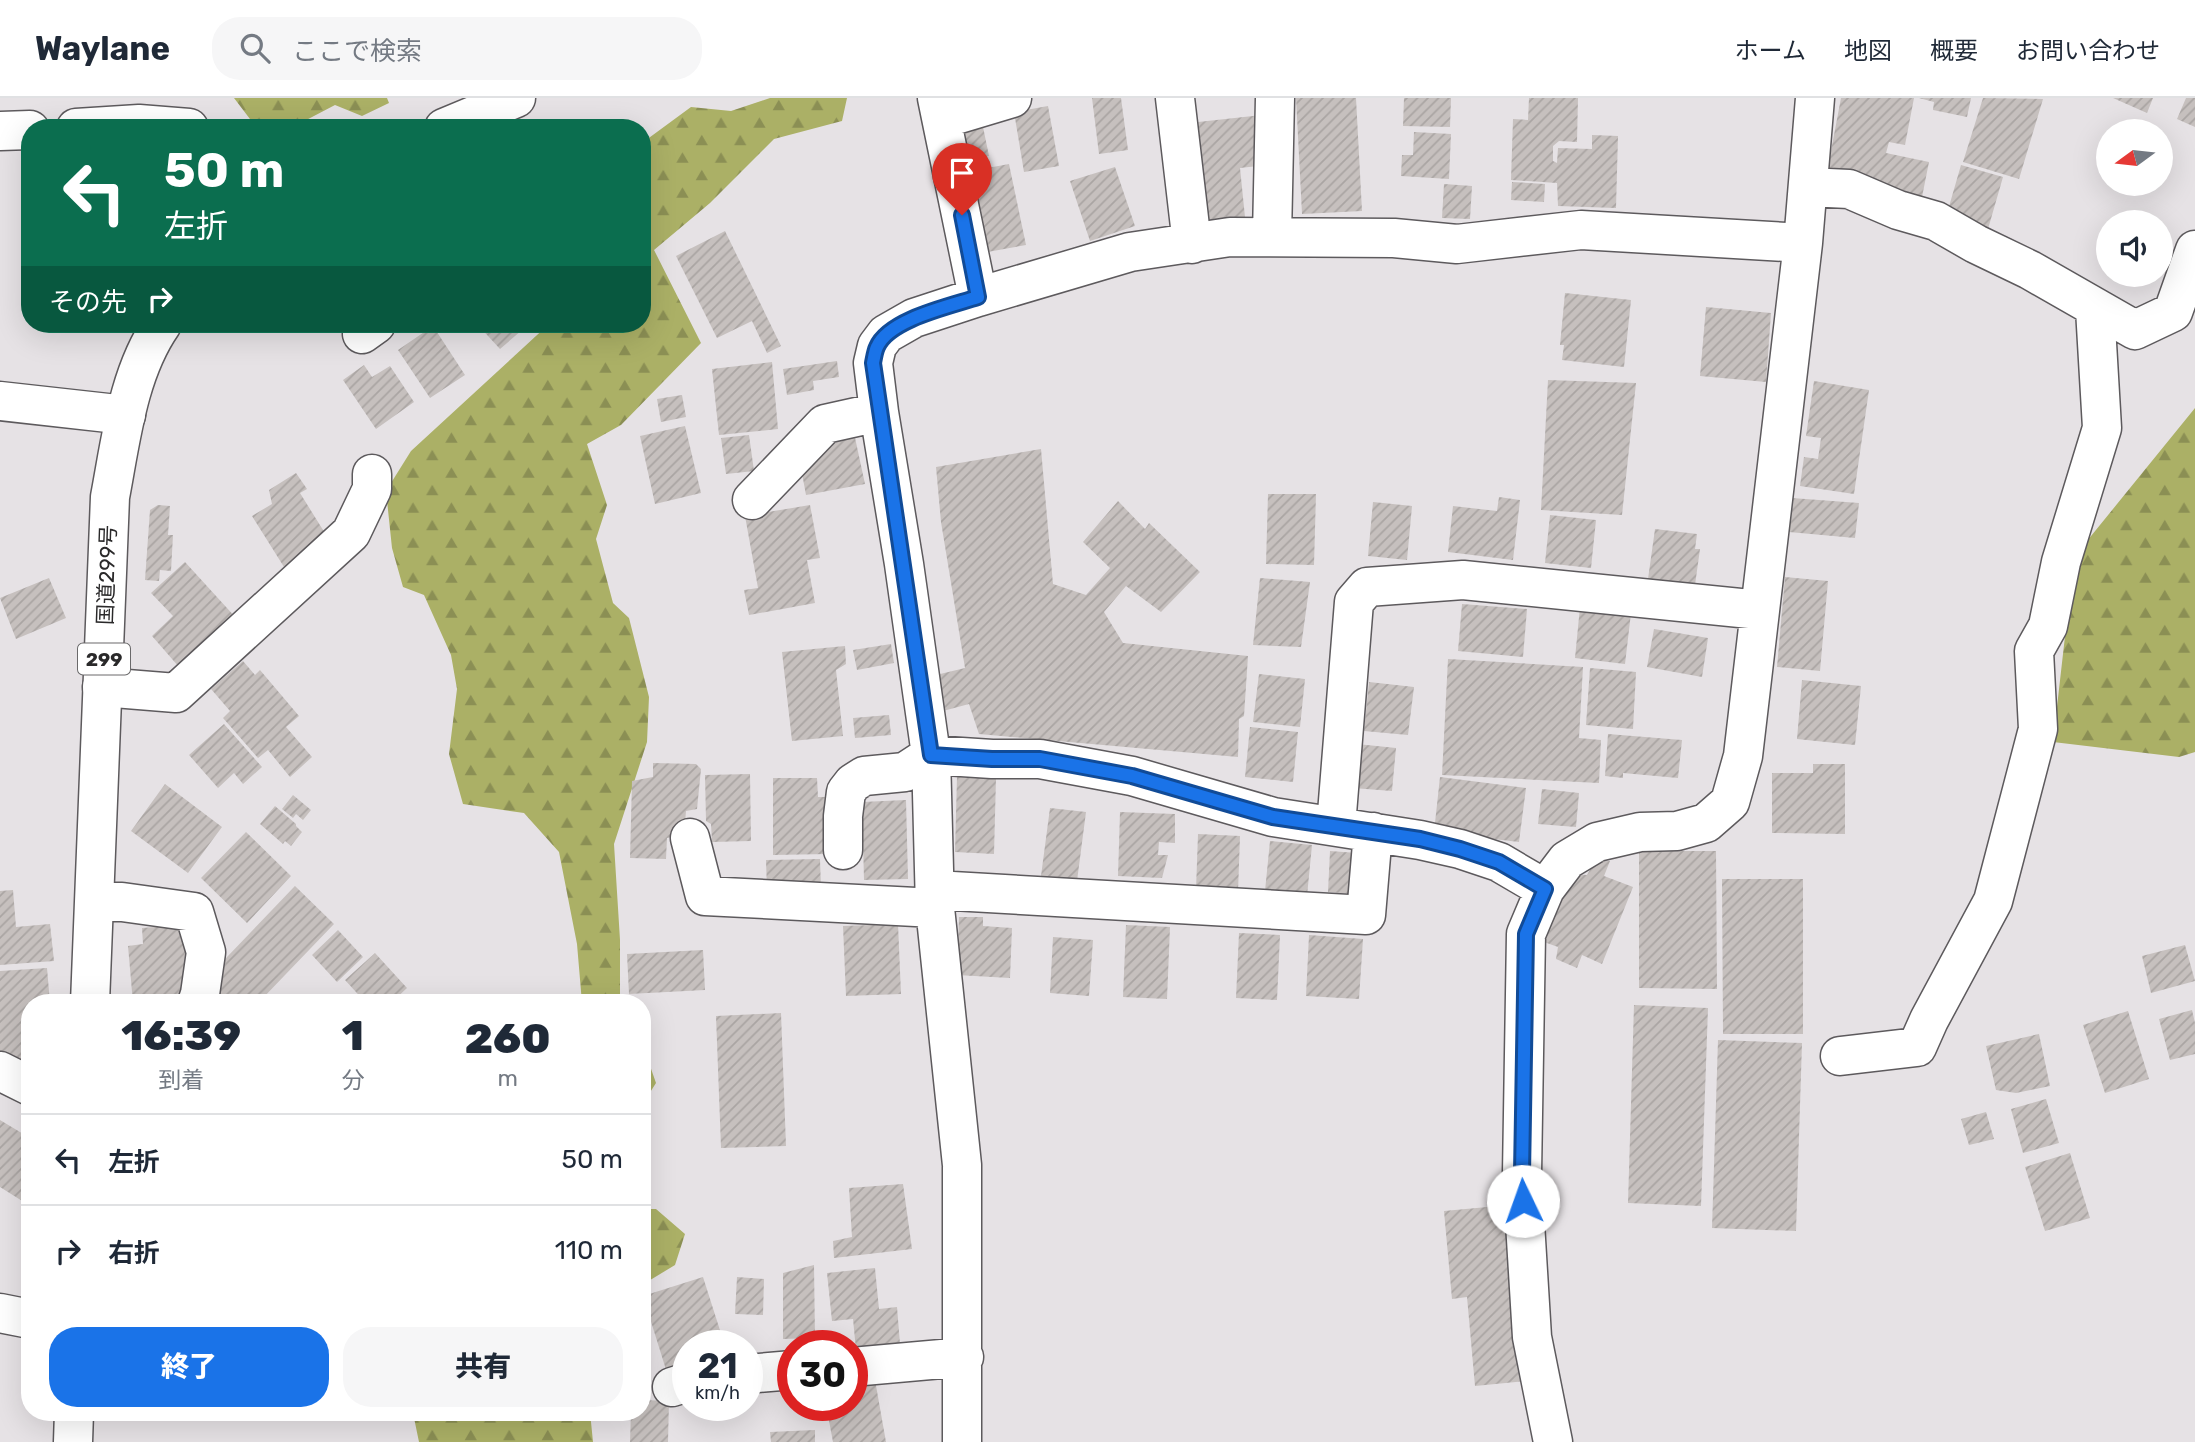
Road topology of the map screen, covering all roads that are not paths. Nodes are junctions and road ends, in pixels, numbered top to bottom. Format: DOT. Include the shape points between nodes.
graph roads {
  1 [pos="516,98"];
  2 [pos="1012,98"];
  3 [pos="1175,98"];
  4 [pos="1275,98"];
  5 [pos="1815,98"];
  6 [pos="939,109"];
  7 [pos="466,119"];
  8 [pos="21,130"];
  9 [pos="0,131"];
  10 [pos="1808,187"];
  11 [pos="1272,236"];
  12 [pos="1803,243"];
  13 [pos="1192,244"];
  14 [pos="2195,250"];
  15 [pos="978,297"];
  16 [pos="2095,309"];
  17 [pos="156,333"];
  18 [pos="0,401"];
  19 [pos="879,412"];
  20 [pos="125,415"];
  21 [pos="372,474"];
  22 [pos="752,500"];
  23 [pos="1760,610"];
  24 [pos="103,687"];
  25 [pos="931,755"];
  26 [pos="1336,826"];
  27 [pos="1373,832"];
  28 [pos="690,838"];
  29 [pos="844,850"];
  30 [pos="1545,889"];
  31 [pos="935,899"];
  32 [pos="95,902"];
  33 [pos="90,994"];
  34 [pos="200,994"];
  35 [pos="1840,1056"];
  36 [pos="0,1071"];
  37 [pos="21,1082"];
  38 [pos="0,1313"];
  39 [pos="21,1317"];
  40 [pos="964,1357"];
  41 [pos="868,1366"];
  42 [pos="74,1421"];
  43 [pos="73,1442"];
  44 [pos="962,1442"];
  45 [pos="1553,1442"];
  1 -- 7 [label="main road"];
  2 -- 6 [label="main road"];
  3 -- 13 [label="main road"];
  4 -- 11 [label="main road"];
  5 -- 10 [label="main road"];
  6 -- 15 [label="main road"];
  8 -- 9 [label="main road"];
  10 -- 12 [label="main road"];
  10 -- 16 [label="main road" via="1849,189 1936,221"];
  11 -- 12 [label="main road" via="1457,244 1581,230"];
  11 -- 13 [label="main road"];
  12 -- 23 [label="main road"];
  13 -- 15 [label="main road" via="1129,252"];
  14 -- 16 [label="main road" via="2173,312 2135,330"];
  15 -- 19 [label="main road" via="914,318 886,334 873,363"];
  16 -- 35 [label="main road" via="2102,428 2061,562 2048,626 2034,651 2038,729 1993,901 1917,1047"];
  17 -- 20 [label="main road, 国道299号 / 299"];
  18 -- 20 [label="main road"];
  19 -- 22 [label="main road" via="825,425"];
  19 -- 25 [label="main road"];
  20 -- 24 [label="main road, 国道299号 / 299" via="110,497"];
  21 -- 24 [label="main road" via="372,489 351,533 176,693"];
  23 -- 26 [label="main road" via="1463,580 1367,587 1354,602"];
  23 -- 30 [label="main road" via="1744,756 1730,802 1706,824 1597,842 1567,860"];
  24 -- 32 [label="main road, 国道299号 / 299"];
  25 -- 26 [label="main road" via="1040,759 1132,776 1273,817"];
  25 -- 29 [label="main road" via="905,772 864,776 853,783 846,792"];
  25 -- 31 [label="main road"];
  26 -- 27 [label="main road"];
  27 -- 30 [label="main road" via="1420,839 1499,862"];
  27 -- 31 [label="main road" via="1366,915"];
  28 -- 31 [label="main road" via="705,896"];
  30 -- 45 [label="main road" via="1526,934 1522,1174 1532,1337"];
  31 -- 40 [label="main road" via="962,1165"];
  32 -- 33 [label="main road, 国道299号 / 299"];
  32 -- 34 [label="main road" via="194,912 206,952"];
  36 -- 37 [label="main road"];
  38 -- 39 [label="main road"];
  40 -- 41 [label="main road"];
  40 -- 44 [label="main road"];
  42 -- 43 [label="main road"];
}
